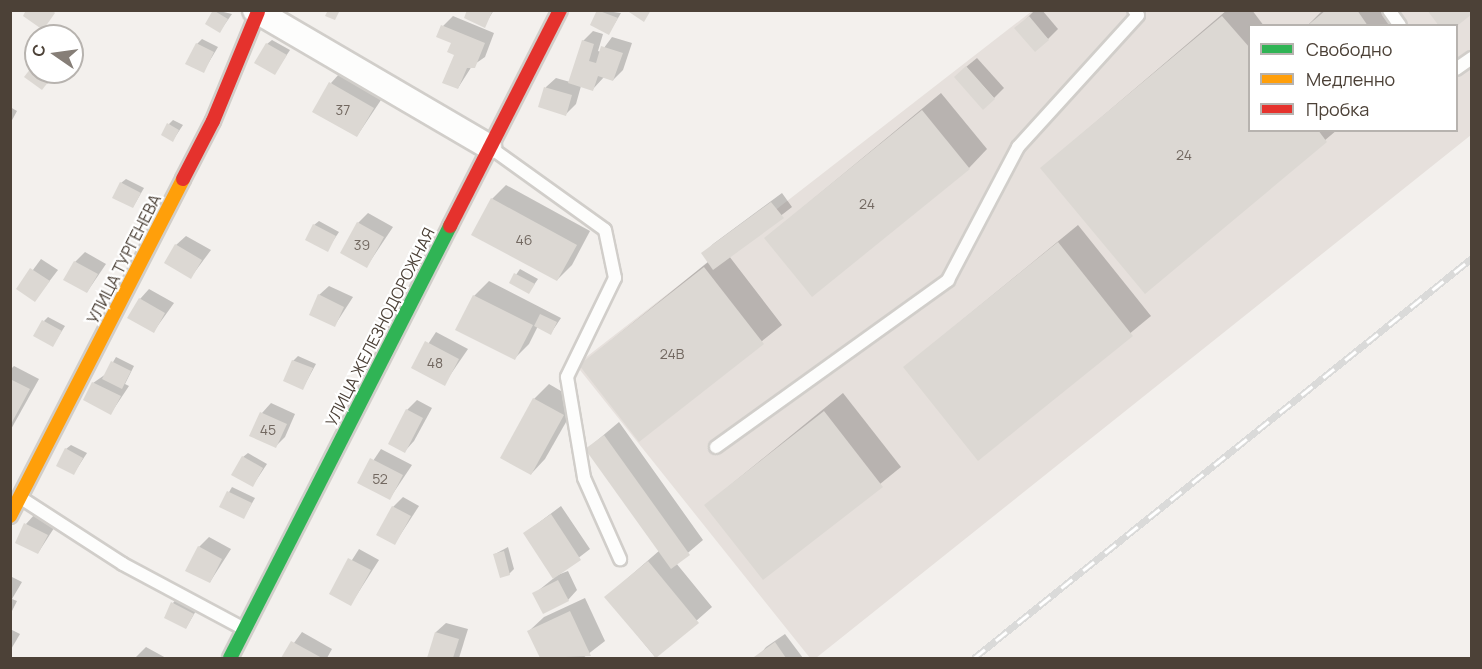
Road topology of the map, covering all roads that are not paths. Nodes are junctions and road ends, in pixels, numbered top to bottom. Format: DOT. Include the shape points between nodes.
graph roads {
  1 [pos="561,10"];
  2 [pos="1134,10"];
  3 [pos="1389,10"];
  4 [pos="256,11"];
  5 [pos="1399,24"];
  6 [pos="1472,58"];
  7 [pos="1458,68"];
  8 [pos="489,147"];
  9 [pos="716,447"];
  10 [pos="14,502"];
  11 [pos="620,559"];
  12 [pos="245,630"];
  13 [pos="231,658"];
  1 -- 8 [label="street, УЛИЦА ЖЕЛЕЗНОДОРОЖНАЯ"];
  2 -- 9 [label="lane" via="1138,15 1018,147 948,280"];
  3 -- 5 [label="lane"];
  4 -- 8 [label="street"];
  4 -- 10 [label="street, УЛИЦА ТУРГЕНЕВА" via="213,121"];
  6 -- 7 [label="lane"];
  8 -- 11 [label="lane" via="605,230 615,278 567,377 584,478"];
  8 -- 12 [label="street, УЛИЦА ЖЕЛЕЗНОДОРОЖНАЯ"];
  10 -- 12 [label="lane"];
  12 -- 13 [label="street, УЛИЦА ЖЕЛЕЗНОДОРОЖНАЯ"];
}
